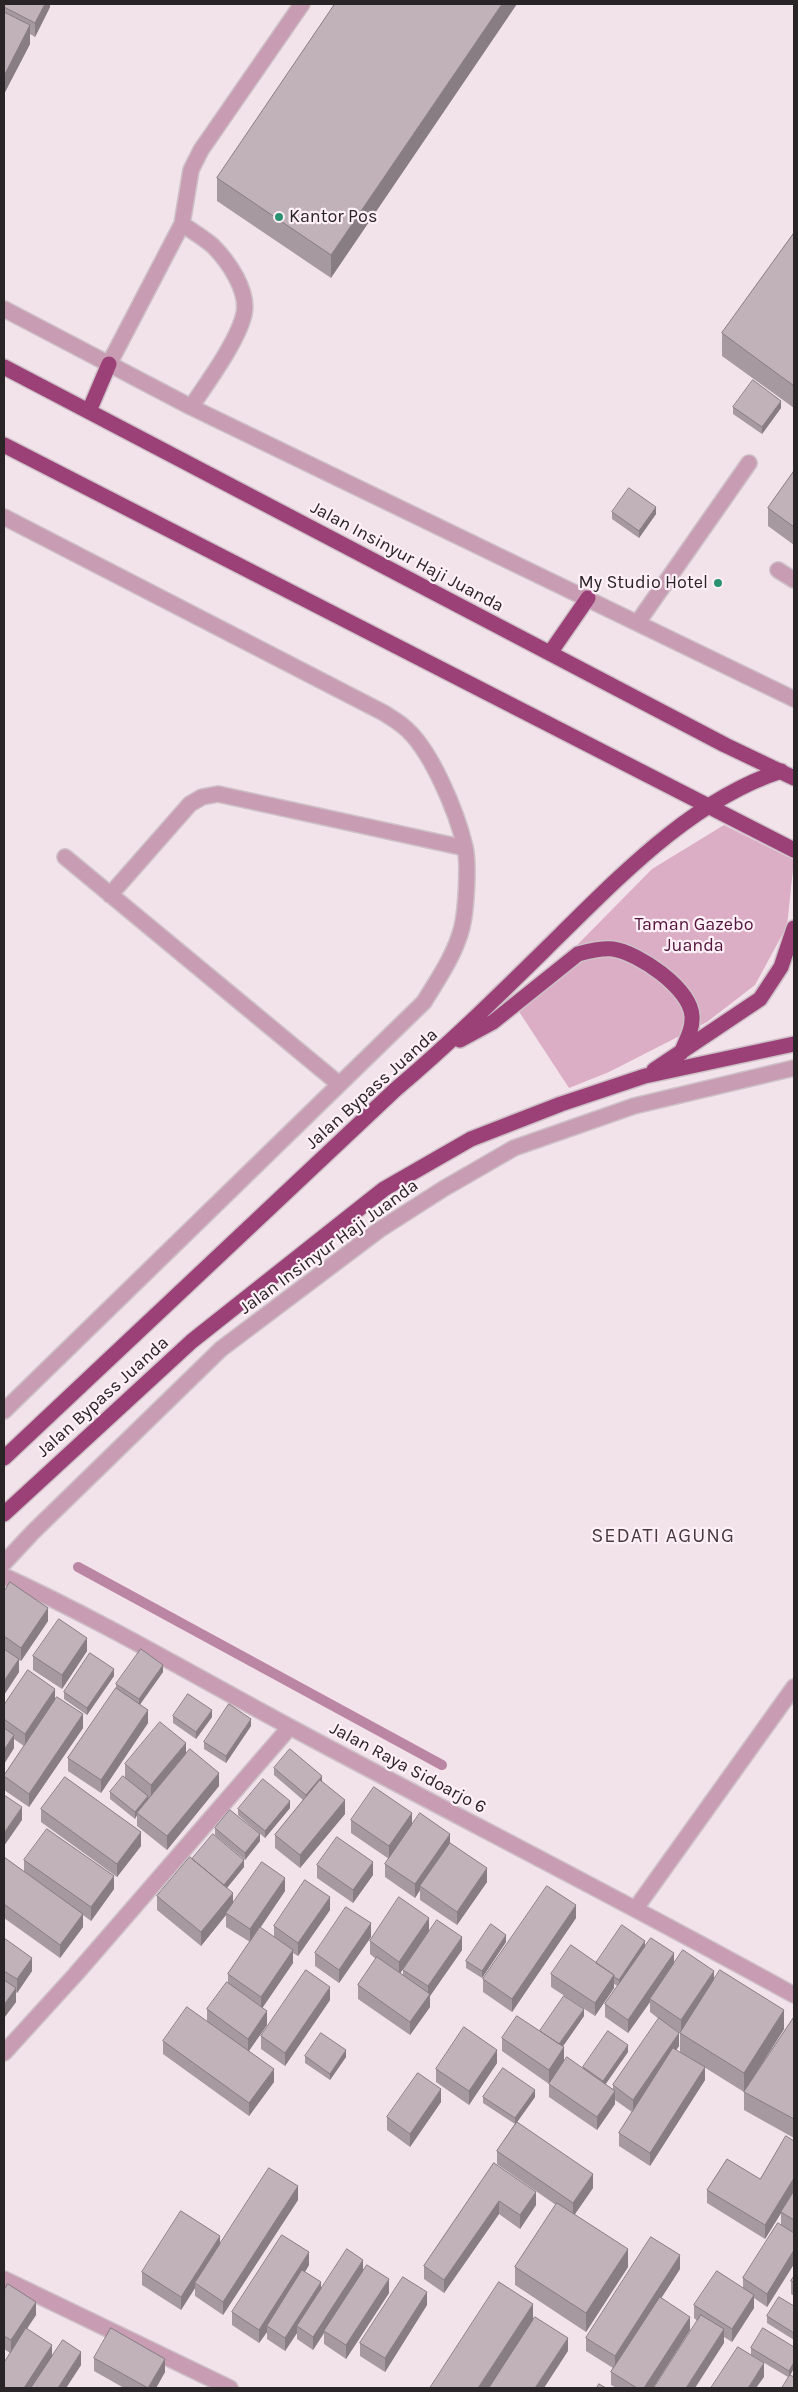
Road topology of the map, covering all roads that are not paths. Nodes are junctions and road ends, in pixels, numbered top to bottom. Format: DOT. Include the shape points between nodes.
graph roads {
  1 [pos="302,4"];
  2 [pos="182,224"];
  3 [pos="4,309"];
  4 [pos="109,364"];
  5 [pos="4,367"];
  6 [pos="191,407"];
  7 [pos="89,411"];
  8 [pos="4,445"];
  9 [pos="750,463"];
  10 [pos="4,517"];
  11 [pos="778,570"];
  12 [pos="794,580"];
  13 [pos="588,598"];
  14 [pos="638,622"];
  15 [pos="550,653"];
  16 [pos="794,699"];
  17 [pos="780,770"];
  18 [pos="794,778"];
  19 [pos="706,806"];
  20 [pos="465,848"];
  21 [pos="794,850"];
  22 [pos="64,857"];
  23 [pos="110,895"];
  24 [pos="794,928"];
  25 [pos="794,1044"];
  26 [pos="443,1050"];
  27 [pos="681,1053"];
  28 [pos="794,1068"];
  29 [pos="644,1076"];
  30 [pos="339,1084"];
  31 [pos="4,1411"];
  32 [pos="4,1458"];
  33 [pos="4,1514"];
  34 [pos="4,1563"];
  35 [pos="4,1576"];
  36 [pos="794,1687"];
  37 [pos="290,1727"];
  38 [pos="636,1908"];
  39 [pos="794,1995"];
  40 [pos="4,2053"];
  41 [pos="4,2279"];
  42 [pos="230,2388"];
  1 -- 2 [label="street" via="201,150 192,170"];
  2 -- 4 [label="street"];
  2 -- 6 [label="street" via="212,246 232,271 242,291 244,313 235,335"];
  3 -- 4 [label="street"];
  4 -- 6 [label="street"];
  4 -- 7 [label="highway"];
  5 -- 7 [label="highway, Jalan Insinyur Haji Juanda"];
  6 -- 13 [label="street"];
  7 -- 15 [label="highway, Jalan Insinyur Haji Juanda"];
  8 -- 19 [label="highway"];
  9 -- 14 [label="street"];
  10 -- 20 [label="street" via="404,726 430,758"];
  11 -- 12 [label="street"];
  13 -- 14 [label="street"];
  13 -- 15 [label="highway"];
  14 -- 16 [label="street"];
  15 -- 17 [label="highway, Jalan Insinyur Haji Juanda"];
  17 -- 18 [label="highway, Jalan Insinyur Haji Juanda"];
  17 -- 19 [label="highway, Jalan Bypass Juanda"];
  19 -- 21 [label="highway"];
  19 -- 26 [label="highway, Jalan Bypass Juanda" via="619,876"];
  20 -- 23 [label="street" via="218,794 202,797 190,804"];
  20 -- 30 [label="street" via="466,891 462,927 452,955 424,1002"];
  22 -- 23 [label="street"];
  23 -- 30 [label="street"];
  24 -- 27 [label="highway, Jalan Bypass Juanda" via="781,967 760,999"];
  25 -- 29 [label="highway, Jalan Bypass Juanda"];
  26 -- 27 [label="highway" via="493,1022 578,954 613,949 646,964 688,998 692,1016 690,1032"];
  26 -- 32 [label="highway, Jalan Bypass Juanda" via="396,1089"];
  27 -- 29 [label="highway, Jalan Bypass Juanda"];
  28 -- 34 [label="street, Jalan Insinyur Haji Juanda" via="634,1106 514,1148 443,1189 379,1230 221,1349"];
  29 -- 33 [label="highway, Jalan Bypass Juanda" via="471,1139 384,1189 192,1340"];
  30 -- 31 [label="street"];
  35 -- 37 [label="street, Jalan Raya Sidoarjo 6" via="57,1600"];
  36 -- 38 [label="street"];
  37 -- 38 [label="street, Jalan Raya Sidoarjo 6"];
  37 -- 40 [label="street"];
  38 -- 39 [label="street, Jalan Raya Sidoarjo 6"];
  41 -- 42 [label="street"];
}
